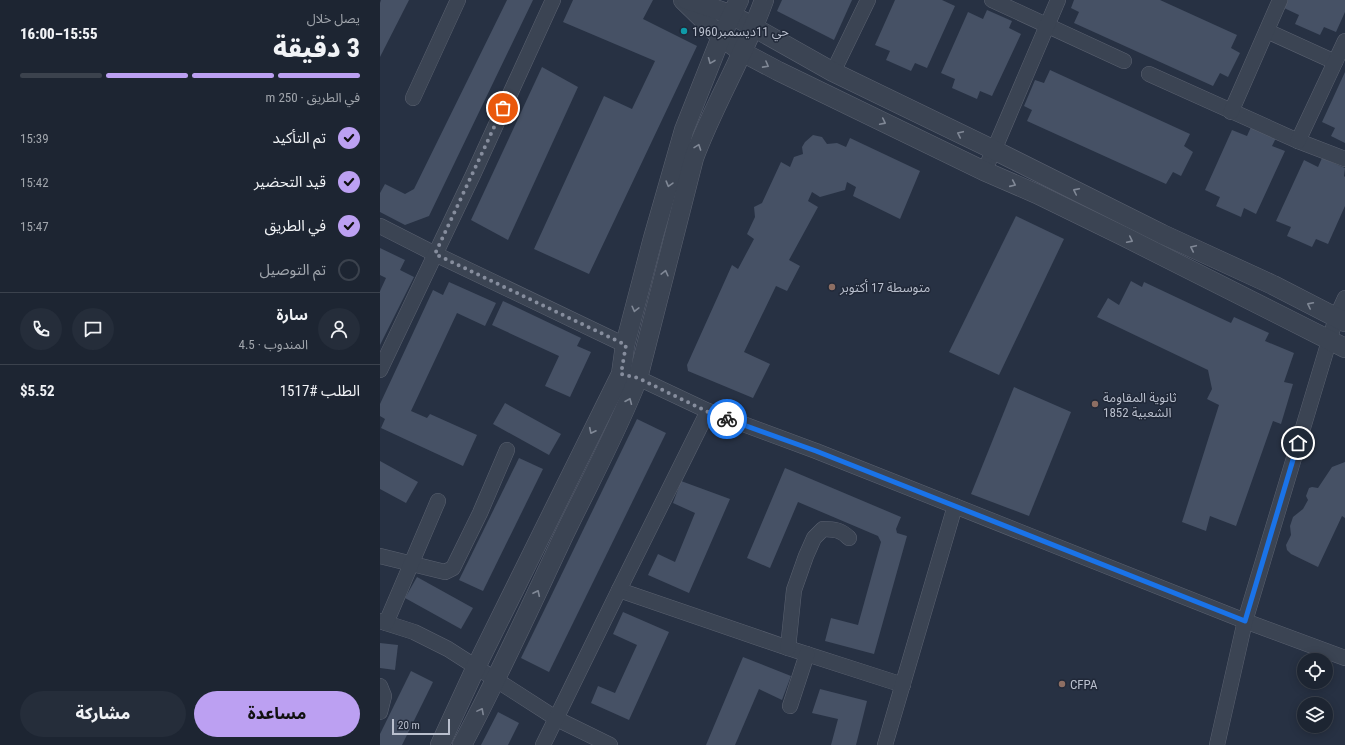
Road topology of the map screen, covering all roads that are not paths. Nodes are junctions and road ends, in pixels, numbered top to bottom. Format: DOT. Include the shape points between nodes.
graph roads {
  1 [pos="458,0"];
  2 [pos="553,0"];
  3 [pos="683,0"];
  4 [pos="687,0"];
  5 [pos="764,0"];
  6 [pos="868,0"];
  7 [pos="992,0"];
  8 [pos="1058,0"];
  9 [pos="1280,0"];
  10 [pos="736,7"];
  11 [pos="1047,26"];
  12 [pos="754,28"];
  13 [pos="1267,31"];
  14 [pos="721,37"];
  15 [pos="1345,41"];
  16 [pos="742,52"];
  17 [pos="1124,61"];
  18 [pos="1335,62"];
  19 [pos="833,72"];
  20 [pos="1149,74"];
  21 [pos="414,98"];
  22 [pos="1231,112"];
  23 [pos="1298,141"];
  24 [pos="994,150"];
  25 [pos="1345,159"];
  26 [pos="984,171"];
  27 [pos="380,226"];
  28 [pos="435,254"];
  29 [pos="1345,298"];
  30 [pos="1340,320"];
  31 [pos="1337,344"];
  32 [pos="626,345"];
  33 [pos="380,370"];
  34 [pos="630,376"];
  35 [pos="708,412"];
  36 [pos="508,450"];
  37 [pos="438,501"];
  38 [pos="955,506"];
  39 [pos="849,538"];
  40 [pos="380,556"];
  41 [pos="411,564"];
  42 [pos="618,590"];
  43 [pos="1245,621"];
  44 [pos="383,622"];
  45 [pos="788,648"];
  46 [pos="807,654"];
  47 [pos="1345,658"];
  48 [pos="476,667"];
  49 [pos="496,681"];
  50 [pos="903,685"];
  51 [pos="380,686"];
  52 [pos="790,706"];
  53 [pos="380,712"];
  54 [pos="557,719"];
  55 [pos="440,745"];
  56 [pos="462,745"];
  57 [pos="544,745"];
  58 [pos="610,745"];
  59 [pos="885,745"];
  60 [pos="1217,745"];
  1 -- 21 [label="street"];
  2 -- 28 [label="street"];
  3 -- 14 [label="street"];
  4 -- 10 [label="street" via="707,6"];
  5 -- 12 [label="street"];
  6 -- 19 [label="street"];
  7 -- 11 [label="street"];
  8 -- 11 [label="street"];
  9 -- 13 [label="street"];
  10 -- 12 [label="street"];
  10 -- 14 [label="street"];
  11 -- 17 [label="street"];
  11 -- 24 [label="street"];
  12 -- 16 [label="street"];
  12 -- 19 [label="street"];
  13 -- 18 [label="street"];
  13 -- 22 [label="street"];
  14 -- 16 [label="street"];
  14 -- 32 [label="street, one-way" via="684,130"];
  15 -- 18 [label="street"];
  16 -- 26 [label="street, one-way" via="778,72"];
  34 -- 16 [label="street, one-way" via="694,158 703,133"];
  18 -- 23 [label="street"];
  24 -- 19 [label="street, one-way"];
  20 -- 22 [label="street"];
  22 -- 23 [label="street"];
  23 -- 25 [label="street"];
  24 -- 26 [label="street"];
  30 -- 24 [label="street, one-way"];
  26 -- 31 [label="street, one-way" via="1123,236"];
  27 -- 28 [label="street"];
  28 -- 32 [label="street"];
  28 -- 33 [label="street"];
  29 -- 30 [label="street"];
  30 -- 31 [label="street"];
  31 -- 43 [label="street"];
  32 -- 34 [label="street"];
  34 -- 35 [label="street"];
  34 -- 48 [label="street, one-way"];
  49 -- 34 [label="street, one-way" via="628,405"];
  35 -- 38 [label="street"];
  35 -- 42 [label="street"];
  36 -- 41 [label="street" via="453,568 445,572"];
  37 -- 41 [label="street"];
  38 -- 43 [label="street"];
  38 -- 50 [label="street"];
  39 -- 45 [label="street" via="844,532 823,530 814,538 794,590"];
  40 -- 41 [label="street"];
  41 -- 44 [label="street"];
  42 -- 45 [label="street"];
  42 -- 54 [label="street"];
  43 -- 47 [label="street"];
  43 -- 60 [label="street"];
  44 -- 48 [label="street" via="414,632"];
  45 -- 46 [label="street"];
  46 -- 50 [label="street"];
  46 -- 52 [label="street"];
  48 -- 49 [label="street"];
  48 -- 55 [label="street"];
  49 -- 54 [label="street"];
  56 -- 49 [label="street, one-way"];
  50 -- 59 [label="street"];
  51 -- 53 [label="street" via="384,696"];
  54 -- 57 [label="street"];
  54 -- 58 [label="street"];
}
